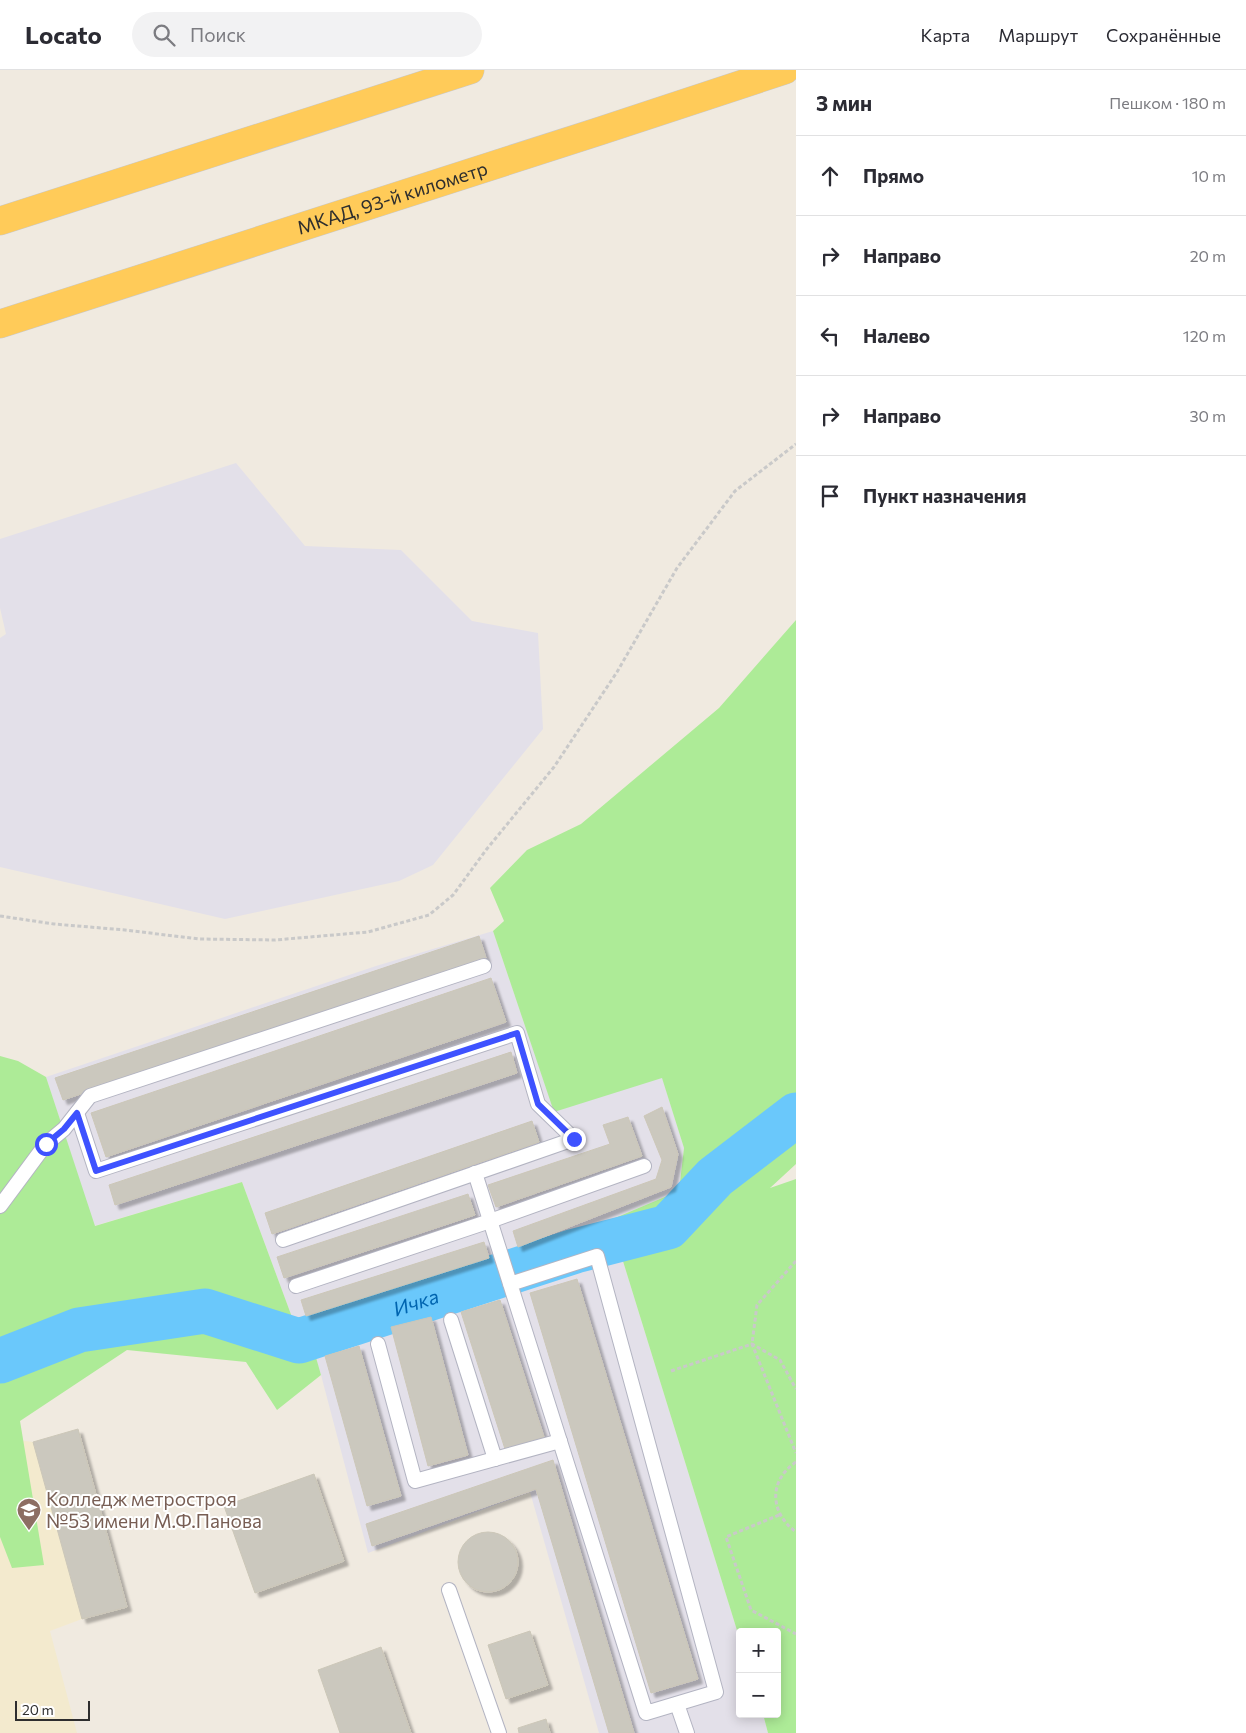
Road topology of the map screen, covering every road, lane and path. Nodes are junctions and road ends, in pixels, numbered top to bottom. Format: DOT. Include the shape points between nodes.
graph roads {
  1 [pos="470,70"];
  2 [pos="785,70"];
  3 [pos="0,221"];
  4 [pos="0,324"];
  5 [pos="796,444"];
  6 [pos="0,916"];
  7 [pos="484,966"];
  8 [pos="77,1113"];
  9 [pos="644,1166"];
  10 [pos="475,1173"];
  11 [pos="0,1206"];
  12 [pos="490,1221"];
  13 [pos="283,1240"];
  14 [pos="796,1262"];
  15 [pos="510,1284"];
  16 [pos="296,1286"];
  17 [pos="451,1320"];
  18 [pos="378,1344"];
  19 [pos="752,1344"];
  20 [pos="671,1371"];
  21 [pos="796,1390"];
  22 [pos="560,1441"];
  23 [pos="796,1453"];
  24 [pos="495,1459"];
  25 [pos="796,1462"];
  26 [pos="779,1515"];
  27 [pos="796,1532"];
  28 [pos="449,1590"];
  29 [pos="796,1634"];
  30 [pos="677,1704"];
  31 [pos="499,1733"];
  32 [pos="687,1733"];
  1 -- 3 [label="highway"];
  2 -- 4 [label="highway, МКАД, 93-й километр"];
  5 -- 6 [label="path" via="735,491 677,568 617,672 554,767 453,895 429,916 368,932 275,940 199,939"];
  7 -- 8 [label="lane" via="90,1096"];
  8 -- 10 [label="lane" via="96,1171 517,1033 538,1104 574,1139"];
  8 -- 11 [label="lane" via="46,1144"];
  9 -- 12 [label="lane"];
  10 -- 12 [label="lane"];
  10 -- 13 [label="lane"];
  12 -- 15 [label="lane"];
  12 -- 16 [label="lane"];
  14 -- 19 [label="path" via="757,1304"];
  15 -- 22 [label="lane"];
  15 -- 30 [label="lane" via="597,1256 716,1692"];
  17 -- 24 [label="lane"];
  18 -- 24 [label="lane" via="415,1481"];
  19 -- 20 [label="path"];
  19 -- 21 [label="path" via="780,1360"];
  19 -- 23 [label="path"];
  22 -- 24 [label="lane"];
  22 -- 30 [label="lane" via="646,1713"];
  25 -- 26 [label="path" via="780,1478 776,1490"];
  26 -- 27 [label="path"];
  26 -- 29 [label="path" via="726,1537 751,1610"];
  28 -- 31 [label="lane"];
  30 -- 32 [label="lane"];
}
